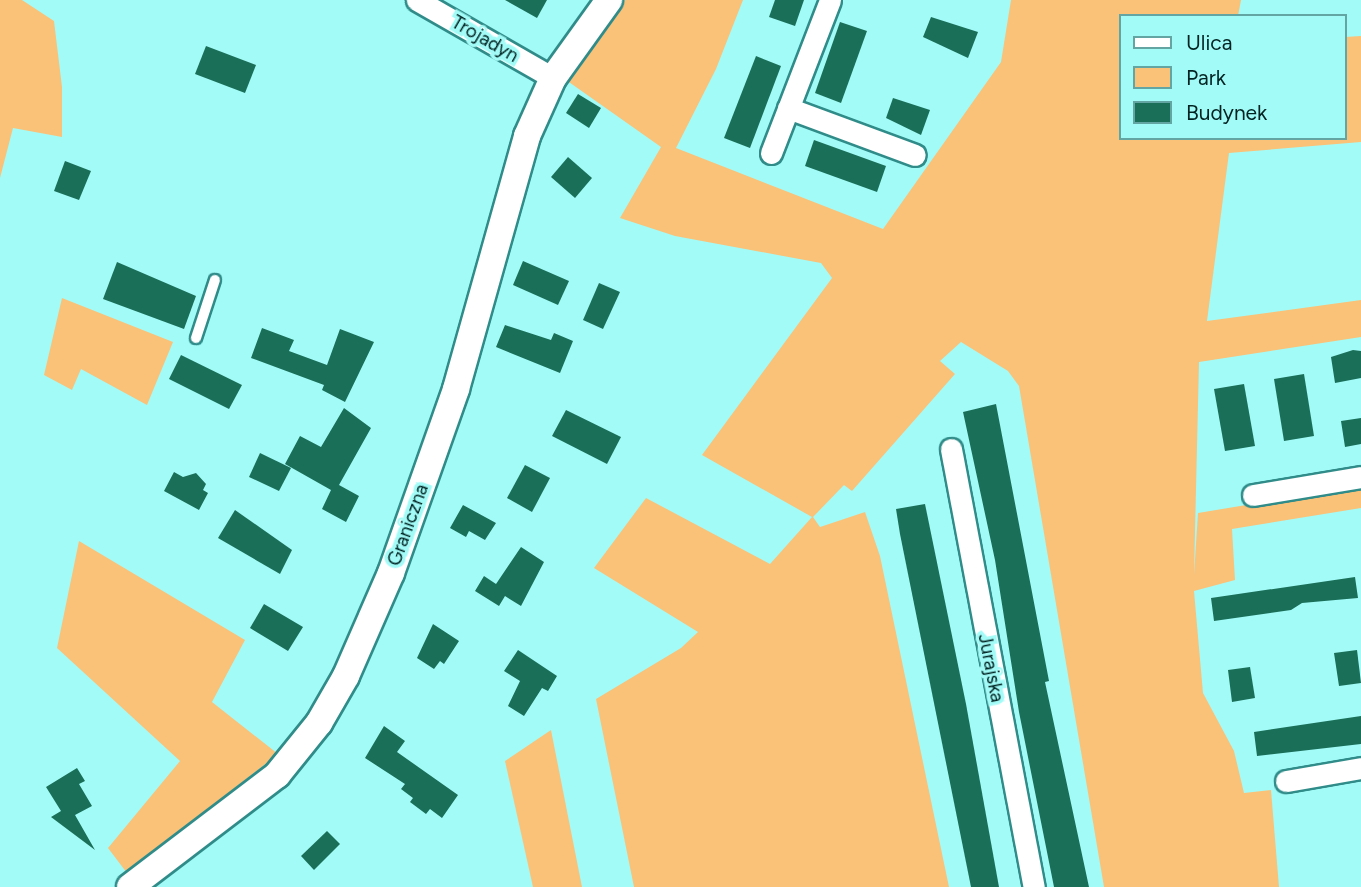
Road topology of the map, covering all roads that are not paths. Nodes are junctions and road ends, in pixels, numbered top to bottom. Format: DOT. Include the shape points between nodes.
graph roads {
  1 [pos="417,0"];
  2 [pos="609,0"];
  3 [pos="830,0"];
  4 [pos="553,78"];
  5 [pos="788,107"];
  6 [pos="771,153"];
  7 [pos="915,155"];
  8 [pos="215,280"];
  9 [pos="196,338"];
  10 [pos="951,449"];
  11 [pos="1361,477"];
  12 [pos="1253,495"];
  13 [pos="1361,768"];
  14 [pos="1286,781"];
  15 [pos="130,887"];
  16 [pos="1034,887"];
  1 -- 4 [label="street, Trojadyn"];
  2 -- 4 [label="street, Graniczna"];
  3 -- 5 [label="street"];
  4 -- 15 [label="street, Graniczna" via="525,143 466,357 426,475 346,676 319,723 277,775"];
  5 -- 6 [label="street"];
  5 -- 7 [label="street"];
  8 -- 9 [label="lane"];
  10 -- 16 [label="street, Jurajska"];
  11 -- 12 [label="street"];
  13 -- 14 [label="street"];
}
